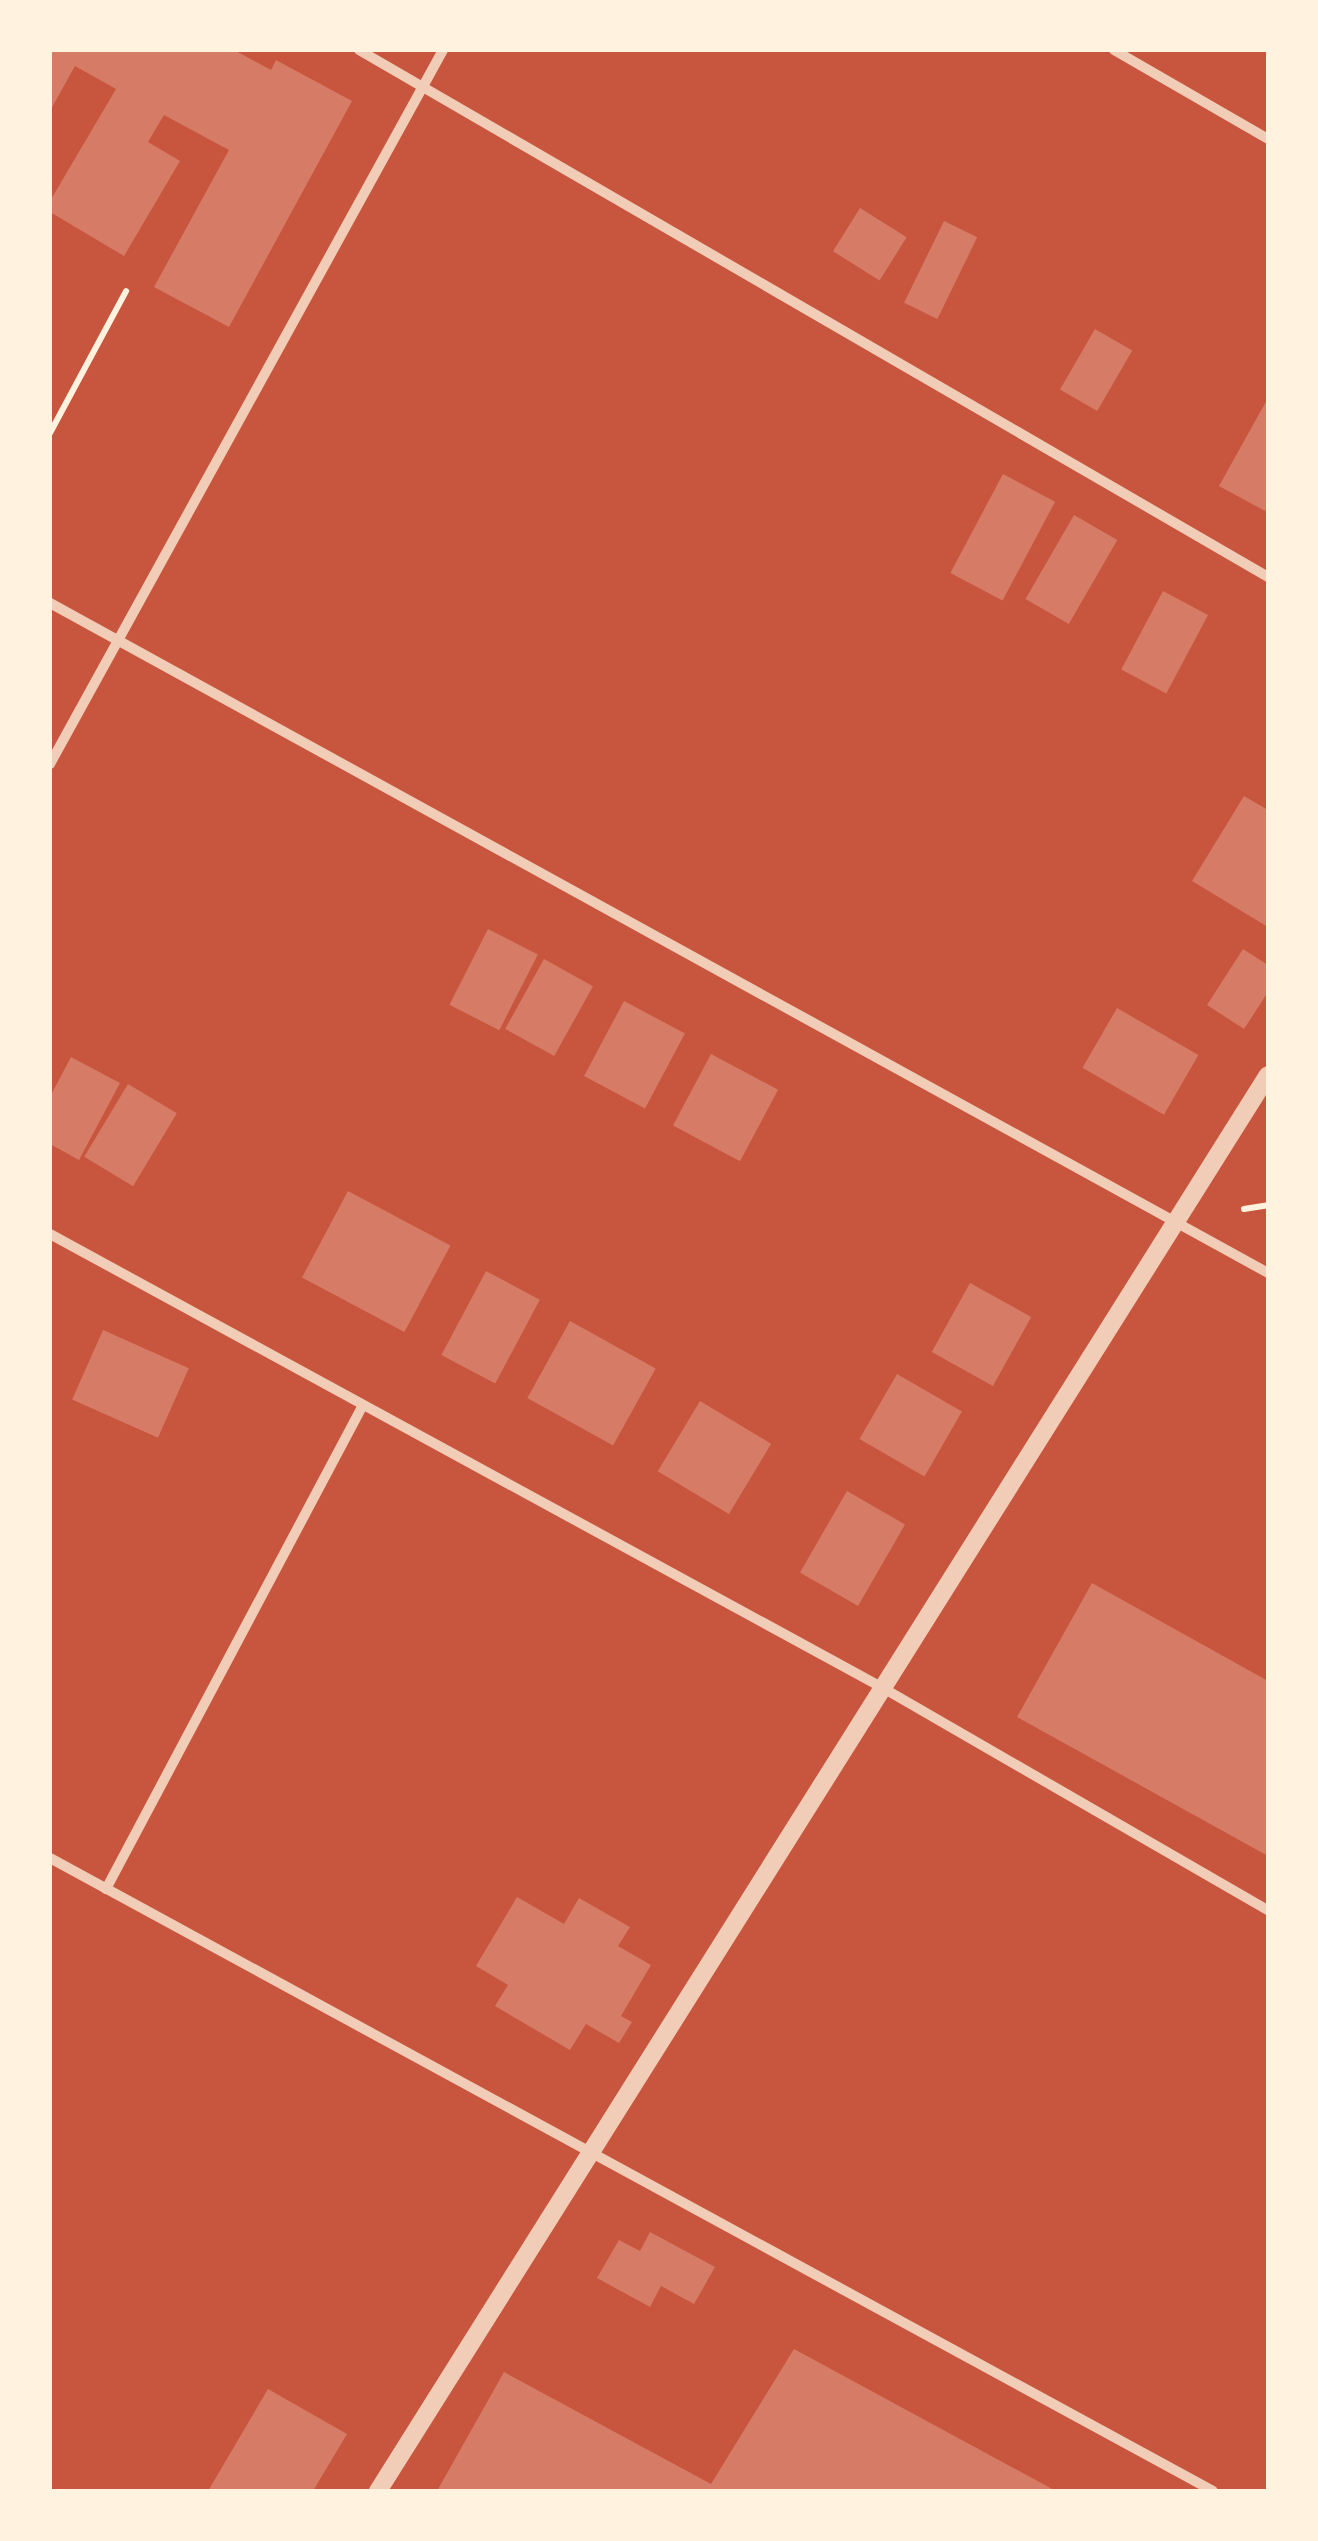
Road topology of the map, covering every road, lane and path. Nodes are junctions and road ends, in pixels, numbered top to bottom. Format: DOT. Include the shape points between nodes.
graph roads {
  1 [pos="358,50"];
  2 [pos="443,50"];
  3 [pos="1114,50"];
  4 [pos="423,86"];
  5 [pos="1268,139"];
  6 [pos="126,292"];
  7 [pos="50,433"];
  8 [pos="1268,578"];
  9 [pos="50,603"];
  10 [pos="118,640"];
  11 [pos="50,764"];
  12 [pos="1268,1075"];
  13 [pos="1268,1205"];
  14 [pos="1244,1209"];
  15 [pos="1175,1223"];
  16 [pos="50,1234"];
  17 [pos="1268,1273"];
  18 [pos="362,1407"];
  19 [pos="883,1688"];
  20 [pos="50,1858"];
  21 [pos="106,1889"];
  22 [pos="1268,1910"];
  23 [pos="591,2155"];
  24 [pos="378,2491"];
  25 [pos="1213,2491"];
  1 -- 4 [label="street"];
  2 -- 4 [label="street"];
  3 -- 5 [label="street"];
  4 -- 8 [label="street"];
  4 -- 10 [label="street"];
  6 -- 7 [label="path"];
  9 -- 10 [label="street"];
  10 -- 11 [label="street"];
  10 -- 15 [label="street"];
  12 -- 15 [label="street"];
  13 -- 14 [label="path"];
  15 -- 17 [label="street"];
  15 -- 19 [label="street"];
  16 -- 18 [label="street"];
  18 -- 19 [label="street"];
  18 -- 21 [label="street"];
  19 -- 22 [label="street"];
  19 -- 23 [label="street"];
  20 -- 21 [label="street"];
  21 -- 23 [label="street"];
  23 -- 24 [label="street"];
  23 -- 25 [label="street"];
}
